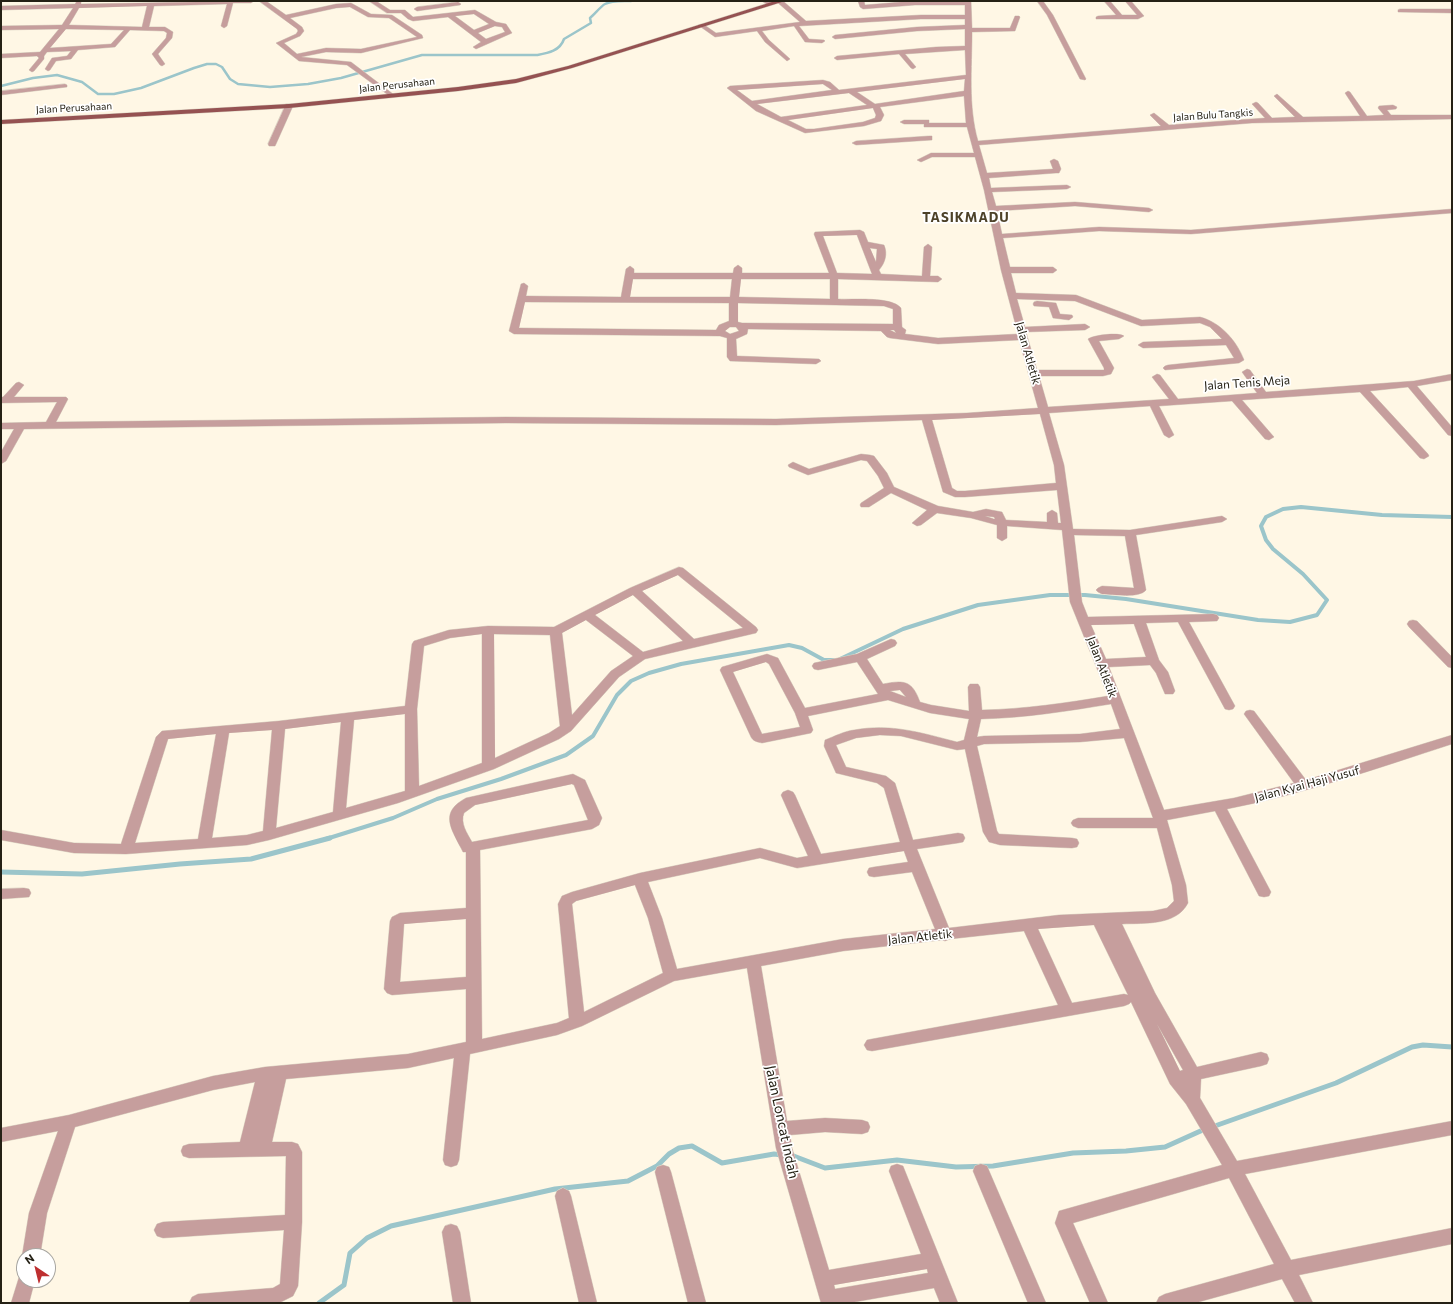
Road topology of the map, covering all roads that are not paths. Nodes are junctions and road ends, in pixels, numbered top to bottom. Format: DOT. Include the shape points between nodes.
graph roads {
  1 [pos="7,1"];
  2 [pos="231,1"];
  3 [pos="251,1"];
  4 [pos="262,1"];
  5 [pos="317,1"];
  6 [pos="372,1"];
  7 [pos="466,1"];
  8 [pos="781,1"];
  9 [pos="861,1"];
  10 [pos="1040,1"];
  11 [pos="1107,1"];
  12 [pos="1128,1"];
  13 [pos="768,2"];
  14 [pos="913,2"];
  15 [pos="968,2"];
  16 [pos="97,3"];
  17 [pos="452,3"];
  18 [pos="79,4"];
  19 [pos="151,4"];
  20 [pos="411,4"];
  21 [pos="1,5"];
  22 [pos="1,8"];
  23 [pos="328,8"];
  24 [pos="417,9"];
  25 [pos="403,11"];
  26 [pos="1400,11"];
  27 [pos="1452,11"];
  28 [pos="468,12"];
  29 [pos="448,14"];
  30 [pos="285,16"];
  31 [pos="921,17"];
  32 [pos="969,17"];
  33 [pos="1017,17"];
  34 [pos="1120,17"];
  35 [pos="904,18"];
  36 [pos="1098,18"];
  37 [pos="846,22"];
  38 [pos="169,23"];
  39 [pos="805,23"];
  40 [pos="494,24"];
  41 [pos="795,24"];
  42 [pos="701,25"];
  43 [pos="224,26"];
  44 [pos="63,27"];
  45 [pos="4,28"];
  46 [pos="128,29"];
  47 [pos="145,29"];
  48 [pos="758,29"];
  49 [pos="916,29"];
  50 [pos="968,29"];
  51 [pos="167,30"];
  52 [pos="473,33"];
  53 [pos="1,34"];
  54 [pos="858,35"];
  55 [pos="835,37"];
  56 [pos="822,41"];
  57 [pos="485,42"];
  58 [pos="476,46"];
  59 [pos="968,48"];
  60 [pos="75,49"];
  61 [pos="47,50"];
  62 [pos="361,51"];
  63 [pos="900,52"];
  64 [pos="40,55"];
  65 [pos="1,56"];
  66 [pos="296,56"];
  67 [pos="837,58"];
  68 [pos="787,59"];
  69 [pos="162,64"];
  70 [pos="349,64"];
  71 [pos="913,67"];
  72 [pos="48,69"];
  73 [pos="32,70"];
  74 [pos="969,77"];
  75 [pos="1083,79"];
  76 [pos="65,86"];
  77 [pos="858,90"];
  78 [pos="851,91"];
  79 [pos="838,92"];
  80 [pos="968,93"];
  81 [pos="1,94"];
  82 [pos="1348,94"];
  83 [pos="391,95"];
  84 [pos="1277,96"];
  85 [pos="750,104"];
  86 [pos="1256,104"];
  87 [pos="290,106"];
  88 [pos="875,106"];
  89 [pos="1393,107"];
  90 [pos="924,114"];
  91 [pos="1154,115"];
  92 [pos="1452,117"];
  93 [pos="1365,118"];
  94 [pos="1389,118"];
  95 [pos="779,119"];
  96 [pos="1301,119"];
  97 [pos="1271,121"];
  98 [pos="904,122"];
  99 [pos="2,123"];
  100 [pos="926,123"];
  101 [pos="970,125"];
  102 [pos="1092,125"];
  103 [pos="1167,128"];
  104 [pos="1101,134"];
  105 [pos="929,138"];
  106 [pos="856,143"];
  107 [pos="975,143"];
  108 [pos="272,144"];
  109 [pos="931,146"];
  110 [pos="978,155"];
  111 [pos="921,160"];
  112 [pos="1054,161"];
  113 [pos="983,176"];
  114 [pos="1067,187"];
  115 [pos="988,190"];
  116 [pos="991,209"];
  117 [pos="1149,210"];
  118 [pos="1452,211"];
  119 [pos="997,236"];
  120 [pos="864,244"];
  121 [pos="928,247"];
  122 [pos="1005,270"];
  123 [pos="1053,270"];
  124 [pos="737,272"];
  125 [pos="876,273"];
  126 [pos="834,276"];
  127 [pos="926,278"];
  128 [pos="938,279"];
  129 [pos="524,286"];
  130 [pos="521,299"];
  131 [pos="625,299"];
  132 [pos="734,300"];
  133 [pos="1013,300"];
  134 [pos="834,301"];
  135 [pos="1069,317"];
  136 [pos="740,327"];
  137 [pos="1085,327"];
  138 [pos="722,330"];
  139 [pos="899,331"];
  140 [pos="1021,334"];
  141 [pos="731,336"];
  142 [pos="1119,336"];
  143 [pos="1229,342"];
  144 [pos="1143,345"];
  145 [pos="816,361"];
  146 [pos="1168,368"];
  147 [pos="1247,372"];
  148 [pos="1033,373"];
  149 [pos="1157,377"];
  150 [pos="1452,377"];
  151 [pos="1410,384"];
  152 [pos="19,385"];
  153 [pos="1363,389"];
  154 [pos="1263,395"];
  155 [pos="1234,397"];
  156 [pos="4,400"];
  157 [pos="1176,402"];
  158 [pos="1153,403"];
  159 [pos="1044,410"];
  160 [pos="926,418"];
  161 [pos="50,425"];
  162 [pos="1,426"];
  163 [pos="21,426"];
  164 [pos="1452,434"];
  165 [pos="1169,435"];
  166 [pos="1269,437"];
  167 [pos="12,443"];
  168 [pos="1,444"];
  169 [pos="1424,456"];
  170 [pos="1,461"];
  171 [pos="793,465"];
  172 [pos="1062,486"];
  173 [pos="890,489"];
  174 [pos="865,505"];
  175 [pos="935,509"];
  176 [pos="1052,512"];
  177 [pos="1000,513"];
  178 [pos="1222,519"];
  179 [pos="916,523"];
  180 [pos="1053,526"];
  181 [pos="1068,530"];
  182 [pos="1130,533"];
  183 [pos="1002,538"];
  184 [pos="634,590"];
  185 [pos="1102,590"];
  186 [pos="587,615"];
  187 [pos="1181,618"];
  188 [pos="1213,618"];
  189 [pos="1140,620"];
  190 [pos="1084,621"];
  191 [pos="1413,624"];
  192 [pos="488,630"];
  193 [pos="556,631"];
  194 [pos="692,643"];
  195 [pos="891,643"];
  196 [pos="641,656"];
  197 [pos="860,657"];
  198 [pos="1153,661"];
  199 [pos="1101,663"];
  200 [pos="1452,664"];
  201 [pos="818,666"];
  202 [pos="974,687"];
  203 [pos="1169,690"];
  204 [pos="884,692"];
  205 [pos="1114,699"];
  206 [pos="1229,706"];
  207 [pos="411,709"];
  208 [pos="801,713"];
  209 [pos="1250,714"];
  210 [pos="976,715"];
  211 [pos="348,717"];
  212 [pos="280,725"];
  213 [pos="567,728"];
  214 [pos="222,730"];
  215 [pos="1128,733"];
  216 [pos="1452,739"];
  217 [pos="970,742"];
  218 [pos="488,766"];
  219 [pos="1303,786"];
  220 [pos="412,793"];
  221 [pos="788,795"];
  222 [pos="1219,806"];
  223 [pos="339,815"];
  224 [pos="1160,820"];
  225 [pos="1078,823"];
  226 [pos="1,835"];
  227 [pos="269,835"];
  228 [pos="958,838"];
  229 [pos="1072,843"];
  230 [pos="204,844"];
  231 [pos="908,845"];
  232 [pos="471,847"];
  233 [pos="126,849"];
  234 [pos="817,860"];
  235 [pos="916,866"];
  236 [pos="874,872"];
  237 [pos="640,878"];
  238 [pos="1264,892"];
  239 [pos="24,893"];
  240 [pos="1,894"];
  241 [pos="469,913"];
  242 [pos="1105,918"];
  243 [pos="1028,924"];
  244 [pos="945,935"];
  245 [pos="754,961"];
  246 [pos="671,976"];
  247 [pos="469,983"];
  248 [pos="1124,1000"];
  249 [pos="1067,1009"];
  250 [pos="577,1022"];
  251 [pos="872,1045"];
  252 [pos="469,1049"];
  253 [pos="1261,1059"];
  254 [pos="272,1073"];
  255 [pos="1193,1074"];
  256 [pos="1176,1079"];
  257 [pos="1192,1099"];
  258 [pos="69,1122"];
  259 [pos="862,1127"];
  260 [pos="781,1129"];
  261 [pos="1452,1129"];
  262 [pos="1,1135"];
  263 [pos="254,1148"];
  264 [pos="189,1151"];
  265 [pos="451,1160"];
  266 [pos="1233,1169"];
  267 [pos="897,1171"];
  268 [pos="981,1171"];
  269 [pos="663,1172"];
  270 [pos="563,1196"];
  271 [pos="292,1222"];
  272 [pos="162,1230"];
  273 [pos="451,1232"];
  274 [pos="1452,1236"];
  275 [pos="33,1248"];
  276 [pos="932,1260"];
  277 [pos="1288,1270"];
  278 [pos="823,1279"];
  279 [pos="940,1280"];
  280 [pos="24,1288"];
  281 [pos="830,1300"];
  282 [pos="20,1303"];
  283 [pos="198,1303"];
  284 [pos="462,1303"];
  285 [pos="588,1303"];
  286 [pos="697,1303"];
  287 [pos="949,1303"];
  288 [pos="1036,1303"];
  289 [pos="1099,1303"];
  290 [pos="1165,1303"];
  291 [pos="1304,1303"];
  1 -- 21 [label="street"];
  2 -- 3 [label="street"];
  2 -- 19 [label="street"];
  2 -- 43 [label="street"];
  4 -- 30 [label="street"];
  5 -- 23 [label="street"];
  6 -- 25 [label="street" via="389,12"];
  7 -- 17 [label="street"];
  8 -- 13 [label="main road, Jalan Perusahaan"];
  8 -- 39 [label="street"];
  9 -- 14 [label="street" via="863,7"];
  10 -- 75 [label="street"];
  11 -- 34 [label="street" via="1117,10"];
  12 -- 34 [label="street" via="1141,16"];
  13 -- 42 [label="main road, Jalan Perusahaan"];
  14 -- 15 [label="street"];
  14 -- 31 [label="street"];
  15 -- 32 [label="street, Jalan Atletik"];
  16 -- 18 [label="street"];
  16 -- 19 [label="street"];
  17 -- 24 [label="street"];
  17 -- 28 [label="street"];
  18 -- 22 [label="street"];
  18 -- 44 [label="street"];
  19 -- 47 [label="street"];
  20 -- 24 [label="street"];
  23 -- 30 [label="street"];
  23 -- 62 [label="street" via="351,5 370,16 390,16 420,36 411,41"];
  24 -- 25 [label="street"];
  25 -- 29 [label="street" via="413,19"];
  26 -- 27 [label="street" via="1428,8"];
  28 -- 29 [label="street"];
  28 -- 40 [label="street" via="475,12"];
  29 -- 52 [label="street"];
  30 -- 66 [label="street" via="301,31 298,35 279,43"];
  31 -- 32 [label="street"];
  31 -- 35 [label="street"];
  32 -- 50 [label="street, Jalan Atletik"];
  33 -- 50 [label="street" via="1013,30"];
  34 -- 36 [label="street"];
  35 -- 37 [label="street"];
  35 -- 49 [label="street"];
  37 -- 39 [label="street"];
  37 -- 54 [label="street"];
  38 -- 51 [label="street"];
  39 -- 41 [label="street"];
  40 -- 52 [label="street"];
  40 -- 57 [label="street" via="504,25 509,32"];
  41 -- 48 [label="street"];
  41 -- 56 [label="street" via="807,41"];
  42 -- 48 [label="street" via="714,35"];
  42 -- 83 [label="main road, Jalan Perusahaan" via="570,67 516,81"];
  44 -- 45 [label="street"];
  44 -- 46 [label="street"];
  44 -- 61 [label="street"];
  45 -- 53 [label="street"];
  46 -- 47 [label="street"];
  46 -- 60 [label="street" via="114,46"];
  47 -- 51 [label="street"];
  48 -- 68 [label="street"];
  49 -- 50 [label="street"];
  49 -- 54 [label="street"];
  50 -- 59 [label="street, Jalan Atletik"];
  51 -- 69 [label="street" via="170,32 169,38 155,54"];
  52 -- 57 [label="street"];
  54 -- 55 [label="street"];
  57 -- 58 [label="street"];
  59 -- 63 [label="street"];
  59 -- 74 [label="street, Jalan Atletik"];
  60 -- 61 [label="street"];
  60 -- 72 [label="street" via="69,58 54,59"];
  61 -- 64 [label="street"];
  62 -- 66 [label="street" via="326,50"];
  62 -- 70 [label="street"];
  63 -- 67 [label="street"];
  63 -- 71 [label="street"];
  64 -- 65 [label="street"];
  64 -- 73 [label="street" via="42,58"];
  66 -- 70 [label="street" via="302,60"];
  70 -- 83 [label="street"];
  74 -- 77 [label="street"];
  74 -- 80 [label="street, Jalan Atletik"];
  76 -- 81 [label="street"];
  77 -- 78 [label="street"];
  77 -- 88 [label="street" via="873,101"];
  78 -- 79 [label="street"];
  78 -- 88 [label="street"];
  79 -- 85 [label="street"];
  79 -- 85 [label="street" via="824,82 730,88"];
  80 -- 88 [label="street"];
  80 -- 101 [label="street, Jalan Atletik"];
  82 -- 93 [label="street"];
  83 -- 87 [label="main road, Jalan Perusahaan"];
  84 -- 96 [label="street"];
  85 -- 95 [label="street"];
  86 -- 97 [label="street"];
  87 -- 99 [label="main road, Jalan Perusahaan"];
  87 -- 108 [label="street"];
  88 -- 95 [label="street"];
  88 -- 95 [label="street" via="880,114 874,121 814,131 803,130"];
  89 -- 94 [label="street" via="1382,108"];
  90 -- 100 [label="street"];
  91 -- 103 [label="street"];
  92 -- 94 [label="street, Jalan Bulu Tangkis"];
  93 -- 94 [label="street, Jalan Bulu Tangkis"];
  93 -- 96 [label="street, Jalan Bulu Tangkis"];
  96 -- 97 [label="street, Jalan Bulu Tangkis"];
  97 -- 103 [label="street, Jalan Bulu Tangkis"];
  98 -- 100 [label="street"];
  100 -- 101 [label="street"];
  100 -- 105 [label="street"];
  101 -- 107 [label="street, Jalan Atletik"];
  102 -- 104 [label="street"];
  103 -- 104 [label="street, Jalan Bulu Tangkis"];
  104 -- 107 [label="street, Jalan Bulu Tangkis"];
  105 -- 106 [label="street"];
  105 -- 109 [label="street"];
  107 -- 110 [label="street, Jalan Atletik"];
  110 -- 111 [label="street" via="931,155"];
  110 -- 113 [label="street, Jalan Atletik"];
  112 -- 113 [label="street" via="1056,171"];
  113 -- 115 [label="street, Jalan Atletik"];
  114 -- 115 [label="street"];
  115 -- 116 [label="street, Jalan Atletik"];
  116 -- 117 [label="street" via="1075,204"];
  116 -- 119 [label="street, Jalan Atletik"];
  118 -- 119 [label="street" via="1204,231 1167,232 1122,228"];
  119 -- 122 [label="street, Jalan Atletik"];
  120 -- 125 [label="street"];
  120 -- 125 [label="street" via="881,247 882,259"];
  120 -- 126 [label="street" via="858,231 818,234"];
  121 -- 127 [label="street"];
  122 -- 123 [label="street"];
  122 -- 133 [label="street, Jalan Atletik"];
  124 -- 126 [label="street"];
  124 -- 131 [label="street" via="630,271"];
  124 -- 132 [label="street"];
  125 -- 126 [label="street"];
  125 -- 127 [label="street"];
  126 -- 134 [label="street"];
  127 -- 128 [label="street"];
  129 -- 130 [label="street"];
  130 -- 131 [label="street"];
  130 -- 138 [label="street" via="515,329"];
  131 -- 132 [label="street"];
  132 -- 134 [label="street"];
  132 -- 136 [label="street"];
  133 -- 135 [label="street" via="1052,304 1055,306 1056,316"];
  133 -- 140 [label="street, Jalan Atletik"];
  133 -- 143 [label="street" via="1076,298 1142,323 1206,321"];
  134 -- 139 [label="street" via="893,305 897,308"];
  136 -- 138 [label="street"];
  136 -- 139 [label="street"];
  136 -- 141 [label="street" via="740,335"];
  137 -- 140 [label="street"];
  138 -- 141 [label="street"];
  139 -- 140 [label="street" via="914,339 938,341"];
  140 -- 148 [label="street, Jalan Atletik"];
  141 -- 145 [label="street" via="733,359"];
  142 -- 148 [label="street" via="1092,339 1108,372"];
  143 -- 144 [label="street"];
  143 -- 146 [label="street" via="1239,360"];
  147 -- 154 [label="street"];
  148 -- 159 [label="street, Jalan Atletik"];
  149 -- 157 [label="street"];
  150 -- 151 [label="street, Jalan Tenis Meja"];
  151 -- 153 [label="street, Jalan Tenis Meja"];
  151 -- 164 [label="street"];
  152 -- 156 [label="street"];
  153 -- 154 [label="street, Jalan Tenis Meja"];
  153 -- 169 [label="street"];
  154 -- 155 [label="street, Jalan Tenis Meja"];
  155 -- 157 [label="street, Jalan Tenis Meja"];
  155 -- 166 [label="street"];
  156 -- 161 [label="street" via="63,399"];
  157 -- 158 [label="street, Jalan Tenis Meja"];
  158 -- 159 [label="street, Jalan Tenis Meja"];
  158 -- 165 [label="street"];
  159 -- 160 [label="street, Jalan Tenis Meja"];
  159 -- 172 [label="street, Jalan Atletik"];
  160 -- 161 [label="street, Jalan Tenis Meja" via="768,422 506,420"];
  160 -- 172 [label="street" via="950,493"];
  161 -- 163 [label="street, Jalan Tenis Meja"];
  162 -- 163 [label="street, Jalan Tenis Meja"];
  163 -- 167 [label="street"];
  167 -- 168 [label="street"];
  167 -- 170 [label="street"];
  171 -- 173 [label="street" via="808,472 861,457 870,458"];
  172 -- 181 [label="street, Jalan Atletik"];
  173 -- 174 [label="street"];
  173 -- 175 [label="street"];
  175 -- 177 [label="street" via="973,515 985,520"];
  175 -- 179 [label="street"];
  176 -- 180 [label="street"];
  177 -- 180 [label="street"];
  177 -- 183 [label="street"];
  178 -- 182 [label="street"];
  180 -- 181 [label="street"];
  181 -- 182 [label="street"];
  181 -- 190 [label="street, Jalan Atletik" via="1076,602"];
  182 -- 185 [label="street" via="1140,590"];
  184 -- 186 [label="street"];
  184 -- 194 [label="street"];
  184 -- 194 [label="street" via="679,570 752,630"];
  186 -- 193 [label="street"];
  186 -- 196 [label="street"];
  187 -- 188 [label="street"];
  187 -- 189 [label="street"];
  187 -- 206 [label="street"];
  189 -- 190 [label="street"];
  189 -- 198 [label="street"];
  190 -- 199 [label="street, Jalan Atletik"];
  191 -- 200 [label="street"];
  192 -- 193 [label="street"];
  192 -- 207 [label="street" via="449,634 418,644"];
  192 -- 218 [label="street"];
  193 -- 213 [label="street"];
  194 -- 196 [label="street"];
  195 -- 197 [label="street"];
  196 -- 213 [label="street" via="615,674"];
  197 -- 201 [label="street"];
  197 -- 204 [label="street"];
  198 -- 199 [label="street"];
  198 -- 203 [label="street" via="1162,672"];
  199 -- 205 [label="street, Jalan Atletik"];
  202 -- 210 [label="street"];
  204 -- 208 [label="street"];
  204 -- 210 [label="street" via="930,709"];
  205 -- 210 [label="street" via="1046,710"];
  205 -- 215 [label="street, Jalan Atletik"];
  207 -- 211 [label="street"];
  207 -- 220 [label="street"];
  208 -- 208 [label="street" via="771,659 726,670 758,738 807,730"];
  209 -- 219 [label="street"];
  210 -- 217 [label="street"];
  211 -- 212 [label="street"];
  211 -- 223 [label="street"];
  212 -- 214 [label="street"];
  212 -- 227 [label="street"];
  213 -- 218 [label="street"];
  214 -- 230 [label="street"];
  214 -- 233 [label="street" via="167,734 161,738"];
  215 -- 217 [label="street" via="1080,738"];
  215 -- 224 [label="street, Jalan Atletik"];
  216 -- 219 [label="street, Jalan Kyai Haji Yusuf" via="1389,761"];
  217 -- 229 [label="street" via="990,832 994,838"];
  217 -- 231 [label="street" via="954,746 901,732 865,732 831,742 830,746 841,770 881,779 890,786"];
  218 -- 220 [label="street"];
  219 -- 222 [label="street, Jalan Kyai Haji Yusuf"];
  220 -- 223 [label="street"];
  221 -- 234 [label="street"];
  222 -- 224 [label="street, Jalan Kyai Haji Yusuf"];
  222 -- 238 [label="street"];
  223 -- 227 [label="street"];
  224 -- 225 [label="street, Jalan Kyai Haji Yusuf"];
  224 -- 242 [label="street, Jalan Atletik" via="1179,885 1181,903 1171,913 1153,917"];
  226 -- 233 [label="street" via="74,848"];
  227 -- 230 [label="street"];
  228 -- 231 [label="street"];
  230 -- 233 [label="street"];
  231 -- 234 [label="street"];
  231 -- 235 [label="street"];
  232 -- 232 [label="street" via="587,825 594,822 595,818 580,783 572,779 471,801 456,812 456,820"];
  232 -- 241 [label="street"];
  232 -- 252 [label="street"];
  234 -- 237 [label="street" via="791,862 760,853"];
  235 -- 236 [label="street"];
  235 -- 244 [label="street"];
  237 -- 246 [label="street" via="655,918"];
  237 -- 250 [label="street" via="572,897 565,904"];
  239 -- 240 [label="street"];
  241 -- 247 [label="street"];
  241 -- 247 [label="street" via="397,921 392,989"];
  242 -- 243 [label="street, Jalan Atletik"];
  242 -- 255 [label="street"];
  242 -- 256 [label="street"];
  243 -- 244 [label="street, Jalan Atletik"];
  243 -- 249 [label="street"];
  244 -- 245 [label="street, Jalan Atletik" via="843,945"];
  245 -- 246 [label="street, Jalan Atletik"];
  245 -- 260 [label="street, Jalan Loncat Indah"];
  246 -- 250 [label="street, Jalan Atletik"];
  247 -- 252 [label="street"];
  248 -- 249 [label="street"];
  249 -- 251 [label="street"];
  250 -- 252 [label="street, Jalan Atletik" via="558,1029"];
  252 -- 254 [label="street, Jalan Atletik" via="408,1061"];
  252 -- 265 [label="street"];
  253 -- 255 [label="street"];
  254 -- 258 [label="street, Jalan Atletik" via="213,1083"];
  254 -- 263 [label="street"];
  255 -- 256 [label="street"];
  255 -- 257 [label="street"];
  256 -- 257 [label="street"];
  257 -- 266 [label="street"];
  258 -- 262 [label="street, Jalan Atletik"];
  258 -- 275 [label="street" via="38,1213"];
  259 -- 260 [label="street" via="826,1124"];
  260 -- 278 [label="street, Jalan Loncat Indah"];
  261 -- 266 [label="street"];
  263 -- 264 [label="street"];
  263 -- 271 [label="street" via="294,1151"];
  266 -- 277 [label="street"];
  266 -- 289 [label="street" via="1065,1217 1064,1223"];
  267 -- 276 [label="street"];
  268 -- 288 [label="street"];
  269 -- 286 [label="street"];
  270 -- 285 [label="street"];
  271 -- 272 [label="street"];
  271 -- 283 [label="street" via="287,1290 275,1296"];
  273 -- 284 [label="street"];
  274 -- 277 [label="street"];
  276 -- 278 [label="street"];
  276 -- 279 [label="street"];
  277 -- 290 [label="street"];
  277 -- 291 [label="street"];
  278 -- 281 [label="street, Jalan Loncat Indah"];
  279 -- 281 [label="street"];
  279 -- 287 [label="street"];
  280 -- 282 [label="street"];
}
